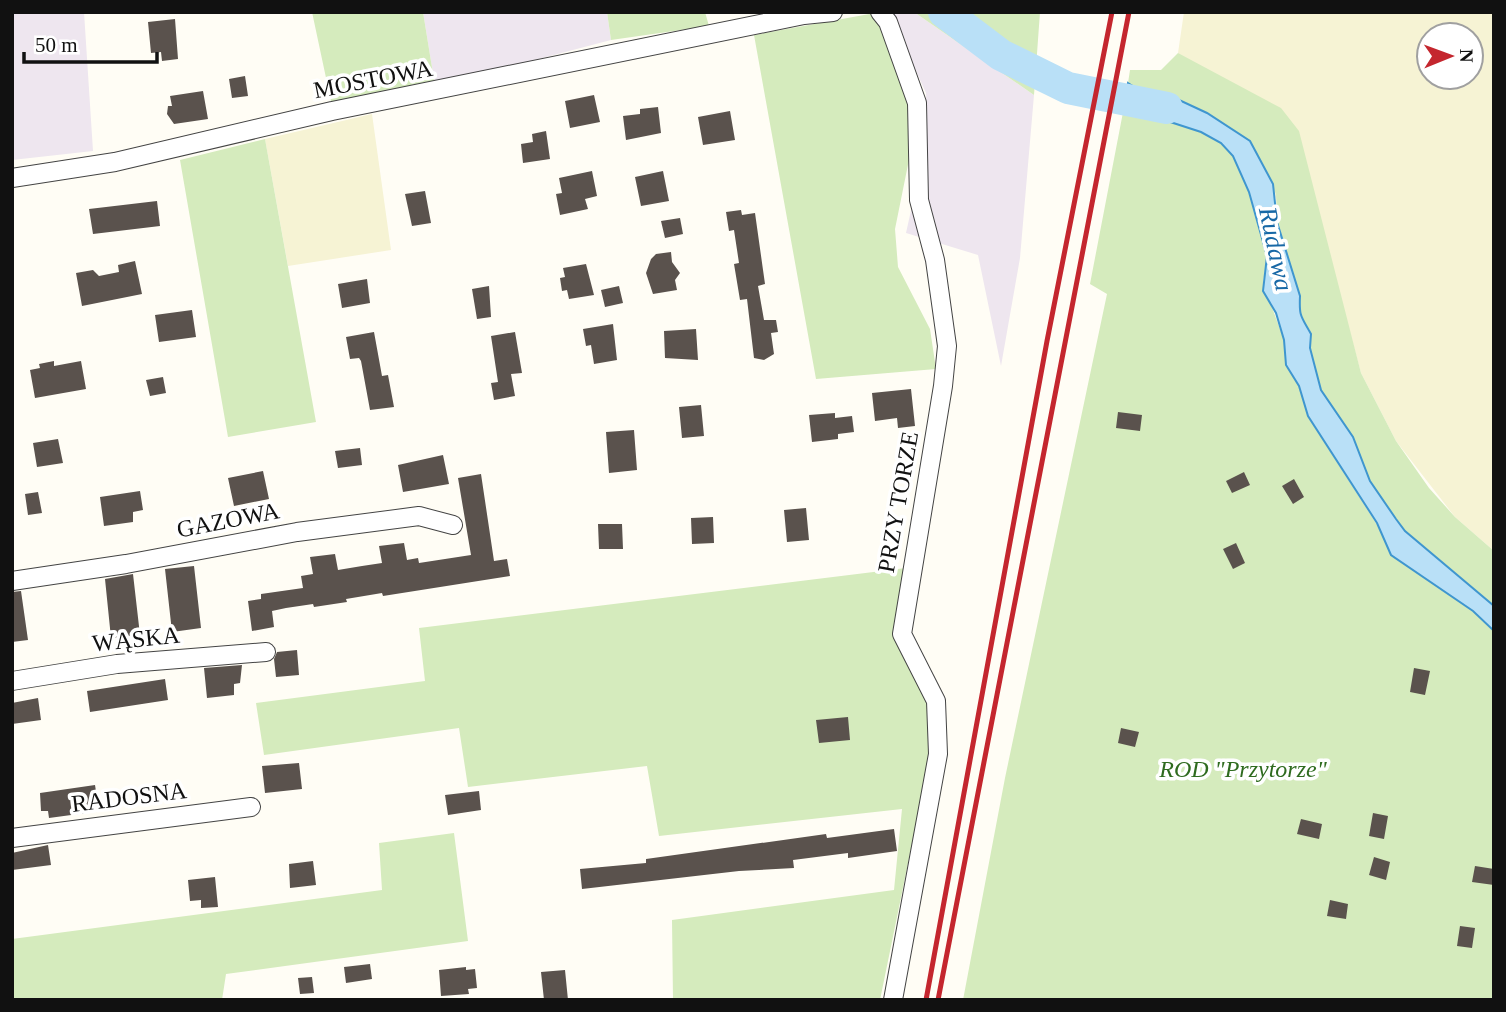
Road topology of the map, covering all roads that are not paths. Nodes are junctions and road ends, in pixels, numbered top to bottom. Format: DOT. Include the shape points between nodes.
graph roads {
  1 [pos="833,12"];
  2 [pos="880,12"];
  3 [pos="12,178"];
  4 [pos="453,525"];
  5 [pos="12,581"];
  6 [pos="266,652"];
  7 [pos="12,681"];
  8 [pos="251,807"];
  9 [pos="12,838"];
  10 [pos="893,1000"];
  1 -- 3 [label="street, MOSTOWA" via="332,111 114,162"];
  2 -- 10 [label="street, PRZY TORZE" via="888,22 917,103 919,200 935,260 947,346 902,634 936,701 937,754"];
  4 -- 5 [label="street, GAZOWA" via="419,516"];
  6 -- 7 [label="street, WĄSKA" via="117,664"];
  8 -- 9 [label="street, RADOSNA"];
}
